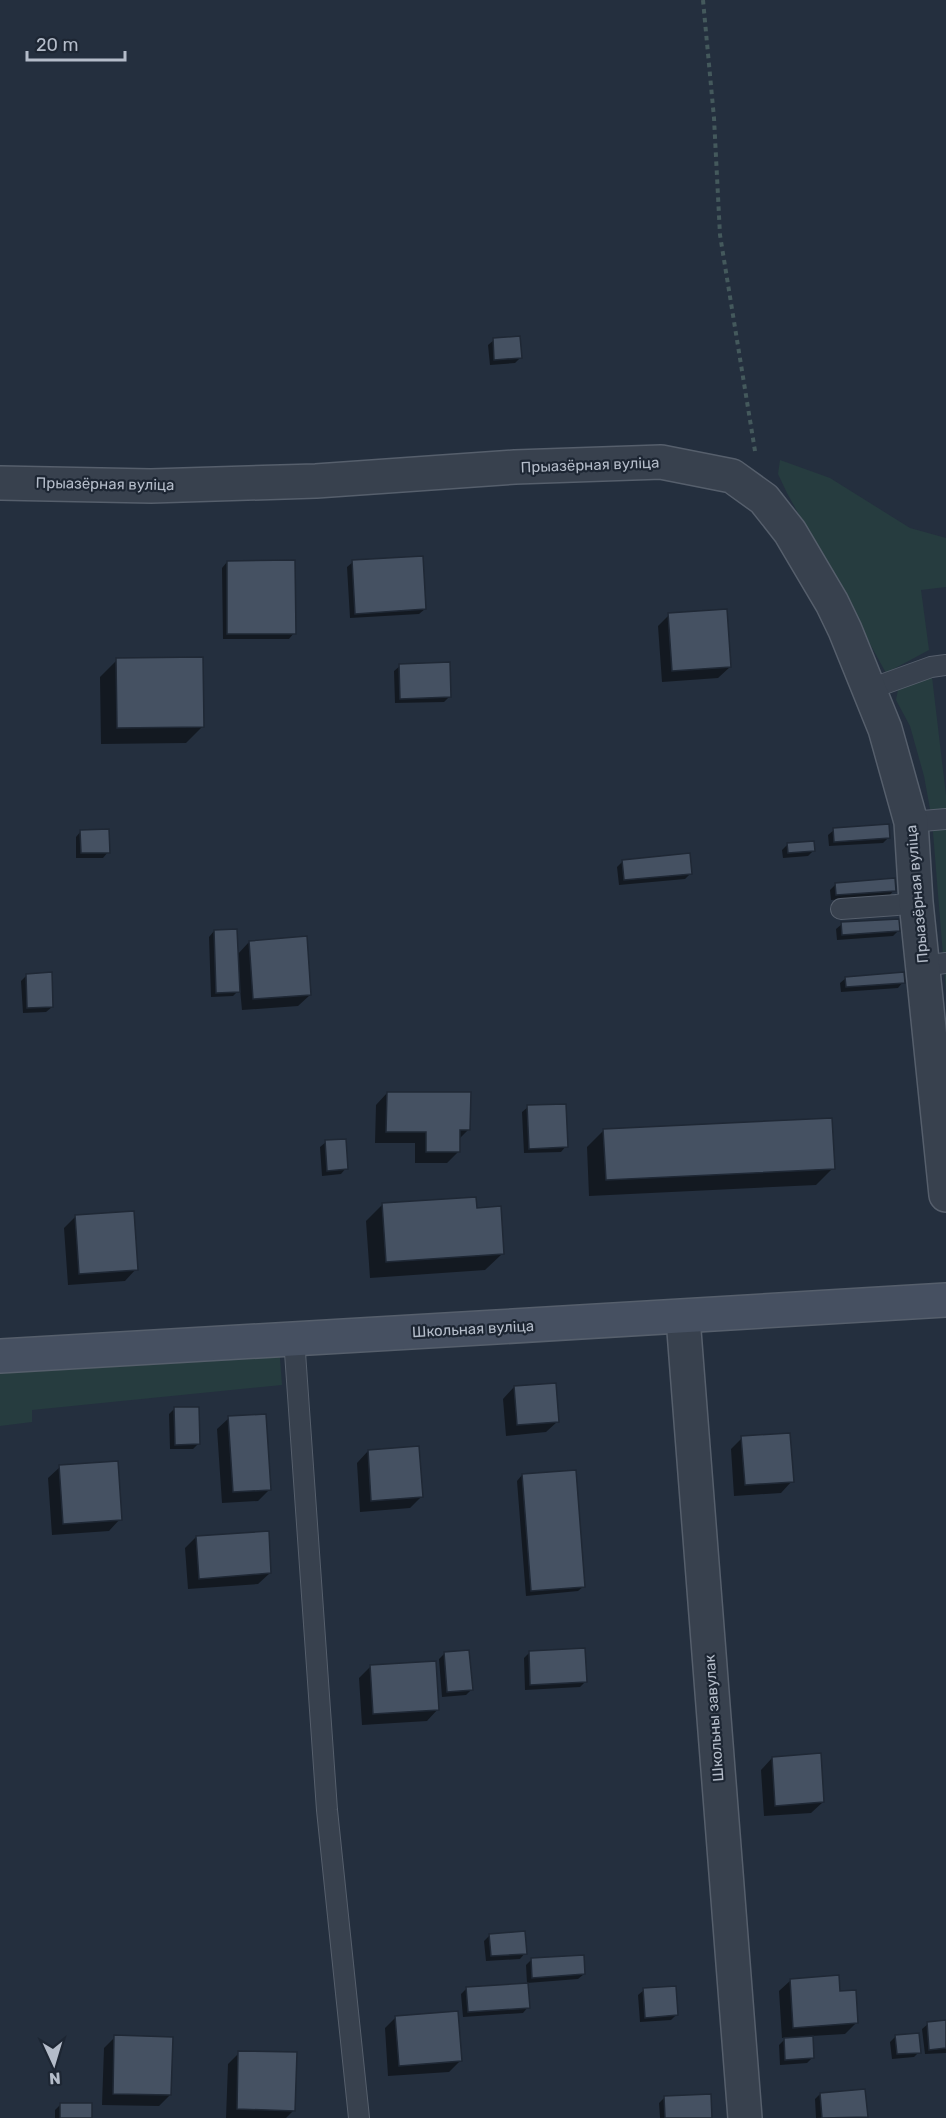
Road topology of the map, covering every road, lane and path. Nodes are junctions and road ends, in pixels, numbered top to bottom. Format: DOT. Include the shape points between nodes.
graph roads {
  1 [pos="703,0"];
  2 [pos="0,483"];
  3 [pos="764,499"];
  4 [pos="946,665"];
  5 [pos="870,689"];
  6 [pos="946,819"];
  7 [pos="911,822"];
  8 [pos="916,902"];
  9 [pos="841,909"];
  10 [pos="935,965"];
  11 [pos="942,1114"];
  12 [pos="946,1195"];
  13 [pos="946,1300"];
  14 [pos="683,1318"];
  15 [pos="294,1338"];
  16 [pos="0,1356"];
  17 [pos="359,2118"];
  18 [pos="745,2118"];
  1 -- 3 [label="path" via="720,235"];
  2 -- 3 [label="street, Прыазёрная вуліца" via="151,486 316,481 515,467 661,462 732,476"];
  3 -- 5 [label="street, Прыазёрная вуліца" via="790,532 832,603"];
  4 -- 5 [label="lane"];
  5 -- 7 [label="street, Прыазёрная вуліца"];
  6 -- 7 [label="lane"];
  7 -- 8 [label="street, Прыазёрная вуліца"];
  8 -- 9 [label="lane"];
  8 -- 10 [label="street, Прыазёрная вуліца"];
  10 -- 11 [label="street, Прыазёрная вуліца"];
  11 -- 12 [label="street, Прыазёрная вуліца"];
  13 -- 14 [label="main road, Школьная вуліца"];
  14 -- 15 [label="main road, Школьная вуліца"];
  14 -- 18 [label="street, Школьны завулак"];
  15 -- 16 [label="main road, Школьная вуліца"];
  15 -- 17 [label="lane" via="327,1810"];
}
